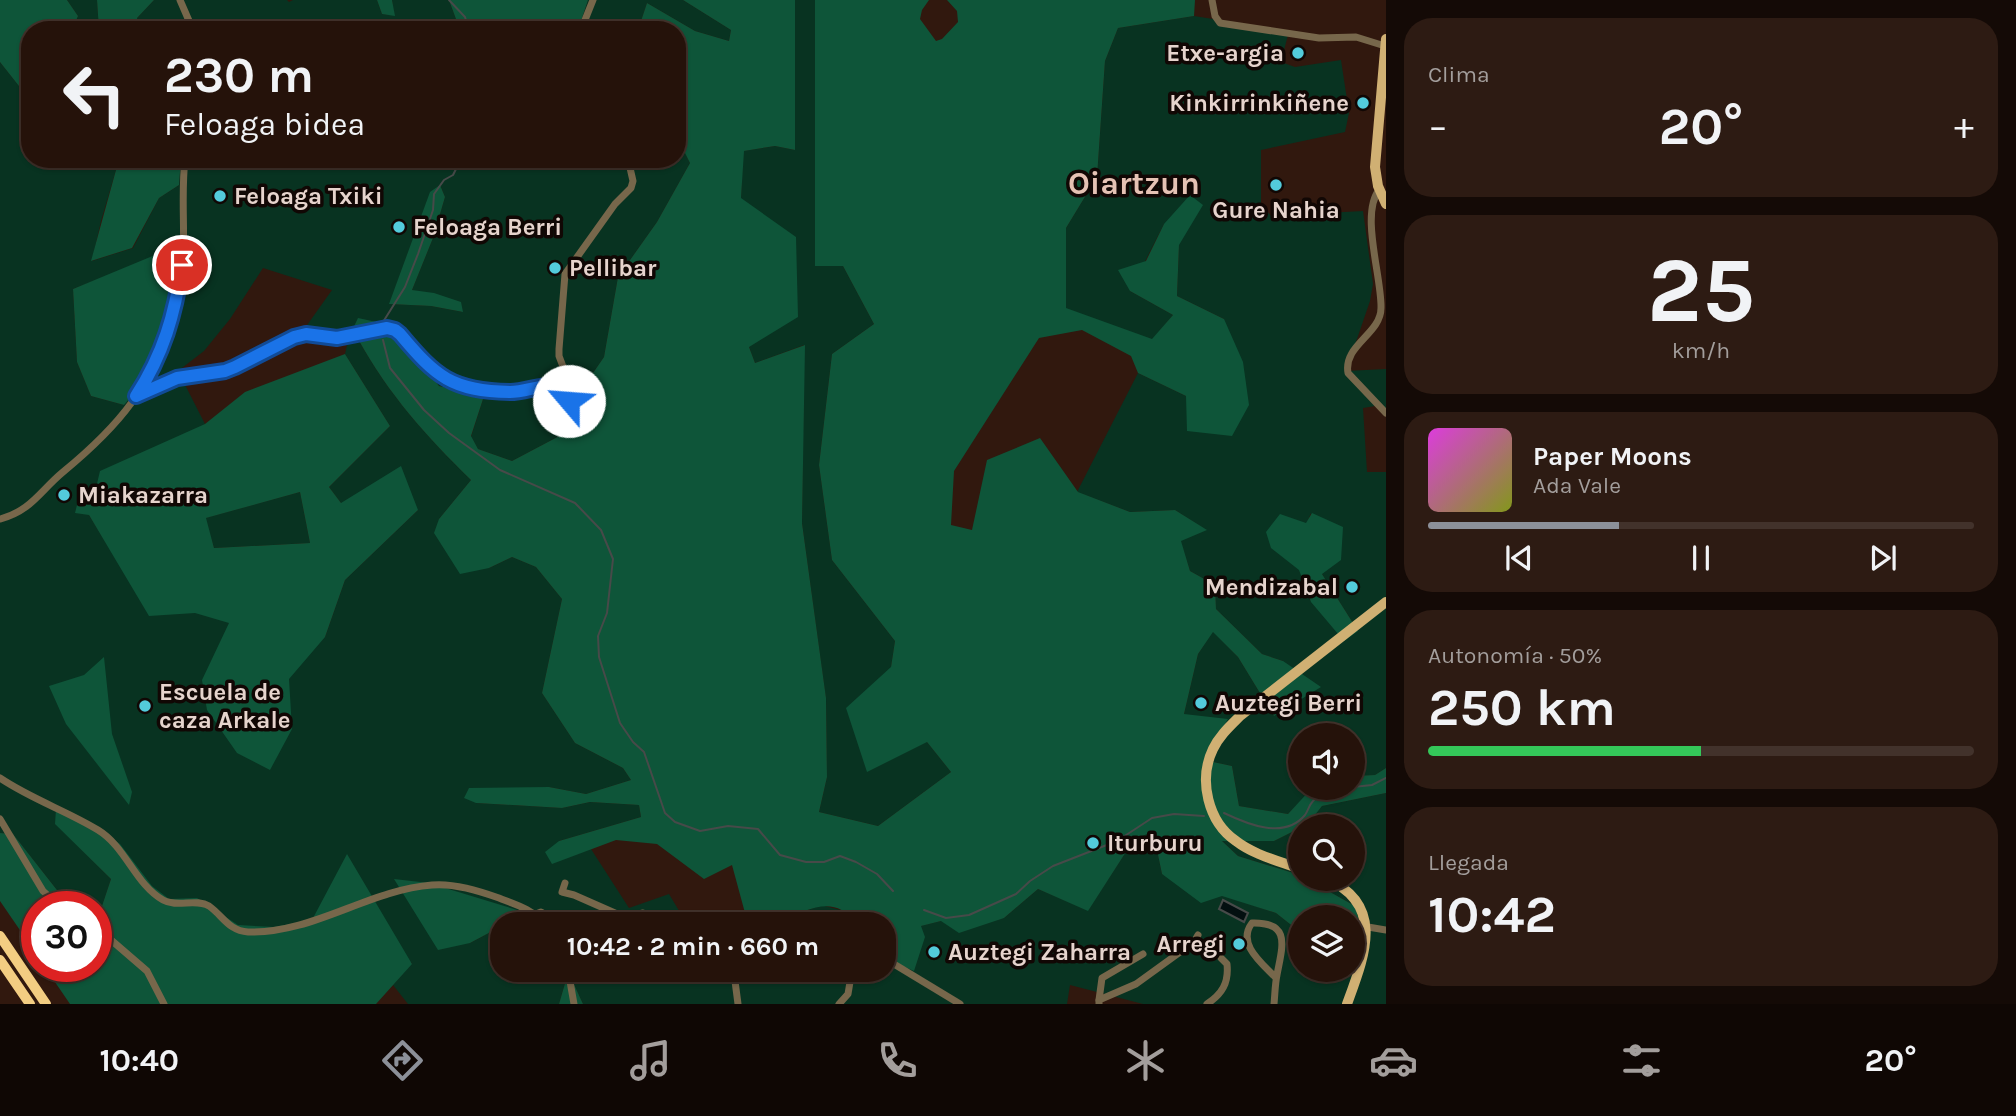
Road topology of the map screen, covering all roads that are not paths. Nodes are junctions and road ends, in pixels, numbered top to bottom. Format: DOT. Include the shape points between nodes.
graph roads {
  1 [pos="180,0"];
  2 [pos="593,0"];
  3 [pos="1212,0"];
  4 [pos="189,21"];
  5 [pos="585,21"];
  6 [pos="1385,42"];
  7 [pos="1382,123"];
  8 [pos="185,168"];
  9 [pos="630,168"];
  10 [pos="1379,190"];
  11 [pos="1386,204"];
  12 [pos="136,396"];
  13 [pos="1386,413"];
  14 [pos="0,519"];
  15 [pos="1386,602"];
  16 [pos="0,778"];
  17 [pos="0,820"];
  18 [pos="1288,864"];
  19 [pos="565,883"];
  20 [pos="43,891"];
  21 [pos="1348,891"];
  22 [pos="531,912"];
  23 [pos="613,912"];
  24 [pos="1368,927"];
  25 [pos="1386,930"];
  26 [pos="1198,935"];
  27 [pos="0,936"];
  28 [pos="112,941"];
  29 [pos="1143,954"];
  30 [pos="1221,958"];
  31 [pos="0,960"];
  32 [pos="896,965"];
  33 [pos="1276,978"];
  34 [pos="570,982"];
  35 [pos="735,982"];
  36 [pos="850,982"];
  37 [pos="1099,1003"];
  38 [pos="30,1004"];
  39 [pos="46,1004"];
  40 [pos="164,1004"];
  41 [pos="574,1004"];
  42 [pos="738,1004"];
  43 [pos="839,1004"];
  44 [pos="960,1004"];
  45 [pos="1207,1004"];
  46 [pos="1274,1004"];
  47 [pos="1347,1004"];
  1 -- 4 [label="street"];
  2 -- 5 [label="street"];
  3 -- 6 [label="street" via="1220,23 1319,38"];
  6 -- 7 [label="main road"];
  7 -- 10 [label="main road" via="1375,167"];
  8 -- 12 [label="street" via="181,278 165,343"];
  9 -- 12 [label="street" via="631,188 614,204 565,274 559,356 573,393 569,401 553,386 509,392 451,383 429,367 395,330 337,338 294,337 225,371 177,378"];
  10 -- 11 [label="main road"];
  10 -- 13 [label="street" via="1372,202 1372,224 1381,315 1346,364 1348,373"];
  12 -- 14 [label="street" via="107,433 33,502"];
  15 -- 18 [label="main road" via="1225,731 1213,749 1206,776 1215,819 1235,841"];
  16 -- 22 [label="street" via="99,831 163,901 205,904 237,931 303,924 396,892 433,885 488,894"];
  17 -- 20 [label="street"];
  19 -- 23 [label="street" via="562,892"];
  21 -- 24 [label="main road" via="1357,899"];
  24 -- 25 [label="street"];
  24 -- 47 [label="main road" via="1367,944"];
  26 -- 37 [label="street" via="1136,984"];
  27 -- 39 [label="highway"];
  28 -- 40 [label="street" via="147,971"];
  29 -- 37 [label="street" via="1102,978"];
  30 -- 45 [label="street" via="1227,964 1227,979 1221,993"];
  31 -- 38 [label="highway"];
  32 -- 44 [label="street"];
  33 -- 33 [label="street" via="1283,950 1280,932 1270,924 1252,923 1248,931 1252,954"];
  33 -- 46 [label="street"];
  34 -- 41 [label="street"];
  35 -- 42 [label="street"];
  36 -- 43 [label="street" via="848,994"];
}
